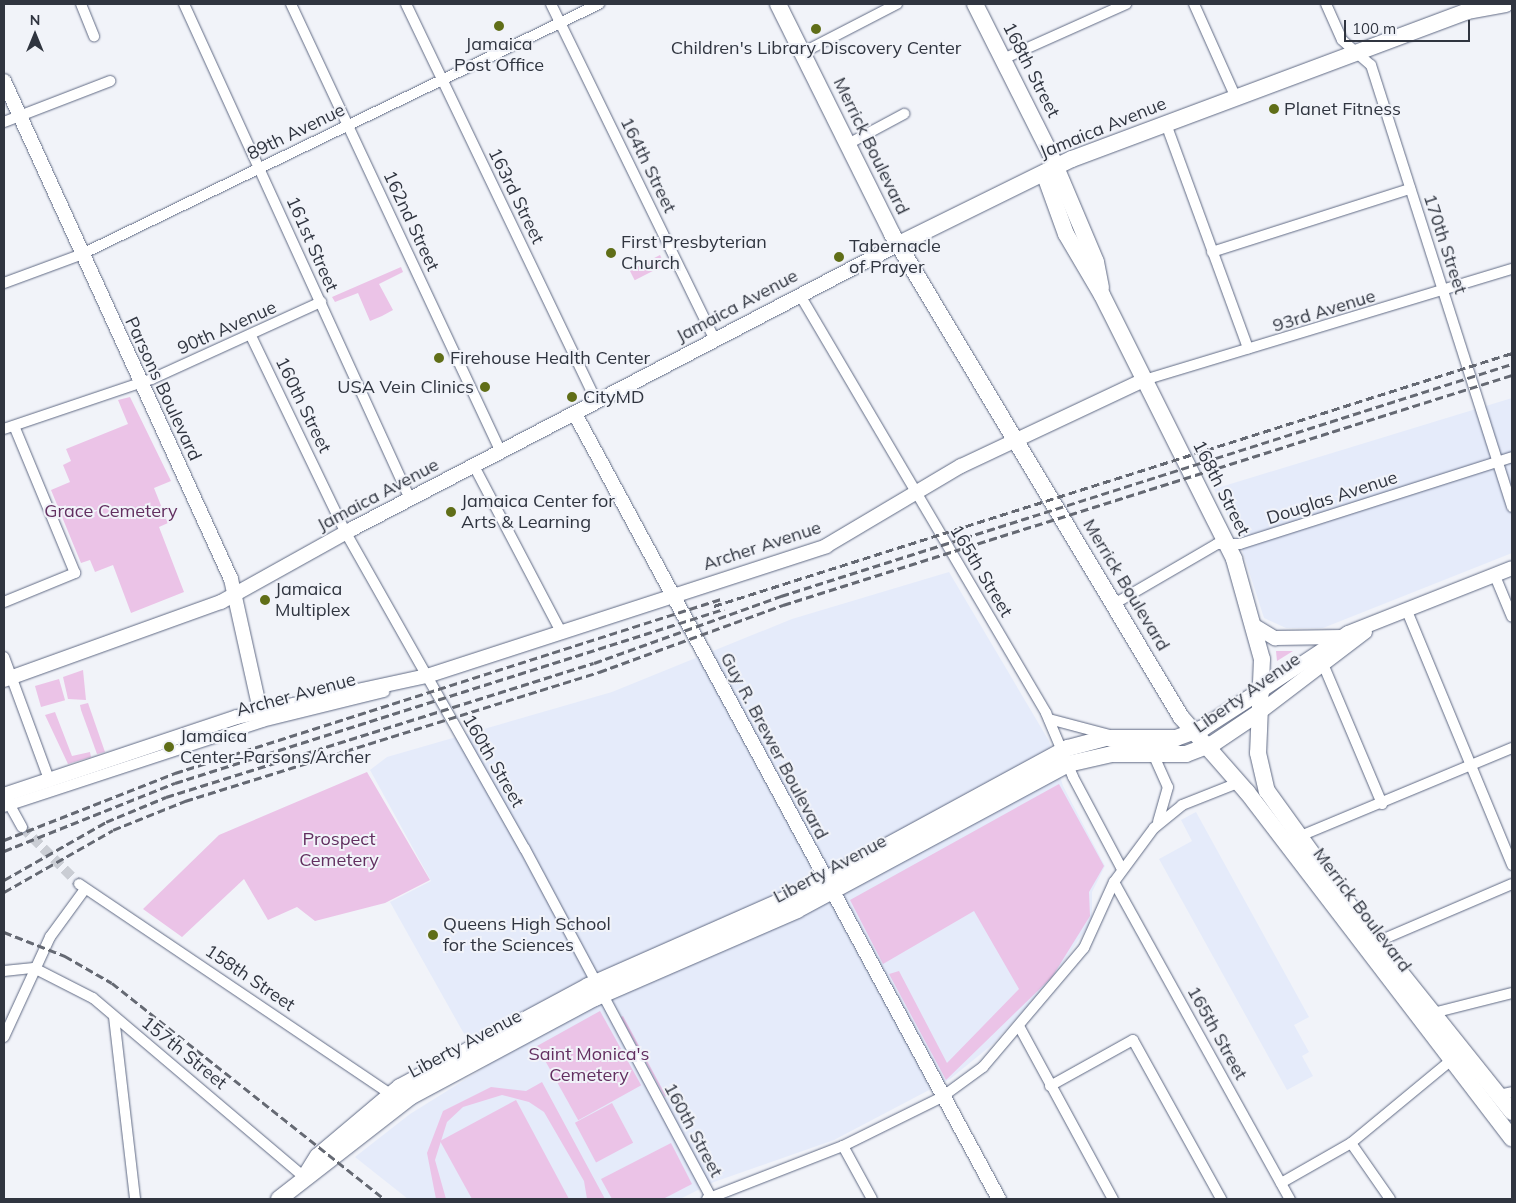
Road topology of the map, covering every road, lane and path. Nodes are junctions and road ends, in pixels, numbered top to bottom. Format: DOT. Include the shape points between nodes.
graph roads {
  1 [pos="81,4"];
  2 [pos="184,4"];
  3 [pos="292,4"];
  4 [pos="406,4"];
  5 [pos="551,4"];
  6 [pos="599,4"];
  7 [pos="778,4"];
  8 [pos="897,4"];
  9 [pos="976,4"];
  10 [pos="1126,4"];
  11 [pos="1194,4"];
  12 [pos="1326,4"];
  13 [pos="1505,4"];
  14 [pos="1457,9"];
  15 [pos="560,22"];
  16 [pos="94,37"];
  17 [pos="802,52"];
  18 [pos="1356,52"];
  19 [pos="1003,59"];
  20 [pos="442,79"];
  21 [pos="4,81"];
  22 [pos="110,81"];
  23 [pos="1236,98"];
  24 [pos="904,114"];
  25 [pos="19,116"];
  26 [pos="4,122"];
  27 [pos="1166,124"];
  28 [pos="348,125"];
  29 [pos="848,144"];
  30 [pos="260,168"];
  31 [pos="1050,170"];
  32 [pos="1410,189"];
  33 [pos="899,244"];
  34 [pos="1212,252"];
  35 [pos="80,254"];
  36 [pos="1512,269"];
  37 [pos="4,283"];
  38 [pos="1444,291"];
  39 [pos="800,295"];
  40 [pos="1102,295"];
  41 [pos="321,302"];
  42 [pos="251,336"];
  43 [pos="715,340"];
  44 [pos="1248,348"];
  45 [pos="1144,380"];
  46 [pos="138,382"];
  47 [pos="597,402"];
  48 [pos="575,414"];
  49 [pos="14,426"];
  50 [pos="4,429"];
  51 [pos="1017,440"];
  52 [pos="501,453"];
  53 [pos="1512,457"];
  54 [pos="1498,461"];
  55 [pos="474,466"];
  56 [pos="916,493"];
  57 [pos="410,499"];
  58 [pos="1512,507"];
  59 [pos="346,533"];
  60 [pos="1228,544"];
  61 [pos="1512,568"];
  62 [pos="1495,576"];
  63 [pos="235,594"];
  64 [pos="672,596"];
  65 [pos="4,602"];
  66 [pos="1114,604"];
  67 [pos="1406,611"];
  68 [pos="1512,617"];
  69 [pos="1376,623"];
  70 [pos="1253,625"];
  71 [pos="561,632"];
  72 [pos="1343,637"];
  73 [pos="4,657"];
  74 [pos="1323,664"];
  75 [pos="427,676"];
  76 [pos="8,678"];
  77 [pos="1262,690"];
  78 [pos="1260,712"];
  79 [pos="261,716"];
  80 [pos="1049,719"];
  81 [pos="1193,732"];
  82 [pos="1118,738"];
  83 [pos="1206,747"];
  84 [pos="1512,748"];
  85 [pos="1154,756"];
  86 [pos="1065,757"];
  87 [pos="1470,766"];
  88 [pos="50,782"];
  89 [pos="1240,782"];
  90 [pos="5,800"];
  91 [pos="1382,804"];
  92 [pos="22,827"];
  93 [pos="1154,828"];
  94 [pos="1298,837"];
  95 [pos="1512,865"];
  96 [pos="1122,869"];
  97 [pos="1114,882"];
  98 [pos="1512,884"];
  99 [pos="828,886"];
  100 [pos="1370,944"];
  101 [pos="34,968"];
  102 [pos="4,971"];
  103 [pos="600,988"];
  104 [pos="1512,993"];
  105 [pos="1433,1013"];
  106 [pos="114,1017"];
  107 [pos="1020,1028"];
  108 [pos="4,1037"];
  109 [pos="1463,1052"];
  110 [pos="1450,1061"];
  111 [pos="1050,1086"];
  112 [pos="1505,1094"];
  113 [pos="942,1097"];
  114 [pos="396,1098"];
  115 [pos="1512,1112"];
  116 [pos="1512,1138"];
  117 [pos="1351,1143"];
  118 [pos="843,1146"];
  119 [pos="304,1177"];
  120 [pos="1281,1183"];
  121 [pos="710,1198"];
  122 [pos="135,1199"];
  123 [pos="279,1199"];
  124 [pos="872,1199"];
  125 [pos="999,1199"];
  126 [pos="1113,1199"];
  127 [pos="1222,1199"];
  128 [pos="1290,1199"];
  129 [pos="1390,1199"];
  1 -- 16 [label="street"];
  2 -- 30 [label="street, 161st Street"];
  3 -- 28 [label="street, 162nd Street"];
  4 -- 20 [label="street, 163rd Street"];
  5 -- 15 [label="street, 164th Street"];
  6 -- 15 [label="street, 89th Avenue"];
  7 -- 17 [label="main road, Merrick Boulevard"];
  8 -- 17 [label="street"];
  9 -- 19 [label="main road, 168th Street"];
  10 -- 19 [label="street"];
  11 -- 23 [label="street"];
  12 -- 18 [label="street, 170th Street" via="1342,40"];
  13 -- 14 [label="main road, Jamaica Avenue"];
  14 -- 18 [label="main road, Jamaica Avenue"];
  15 -- 20 [label="street, 89th Avenue"];
  15 -- 43 [label="street, 164th Street"];
  17 -- 29 [label="main road, Merrick Boulevard"];
  18 -- 23 [label="main road, Jamaica Avenue"];
  18 -- 32 [label="street, 170th Street" via="1371,65"];
  19 -- 31 [label="main road, 168th Street"];
  20 -- 28 [label="street, 89th Avenue"];
  20 -- 47 [label="street, 163rd Street"];
  21 -- 25 [label="main road, Parsons Boulevard"];
  22 -- 25 [label="street"];
  23 -- 27 [label="main road, Jamaica Avenue"];
  24 -- 29 [label="street"];
  25 -- 26 [label="street"];
  25 -- 35 [label="main road, Parsons Boulevard"];
  27 -- 31 [label="main road, Jamaica Avenue"];
  27 -- 34 [label="street"];
  28 -- 30 [label="street, 89th Avenue"];
  28 -- 52 [label="street, 162nd Street"];
  29 -- 33 [label="main road, Merrick Boulevard"];
  30 -- 35 [label="street, 89th Avenue"];
  30 -- 41 [label="street, 161st Street"];
  31 -- 33 [label="main road, Jamaica Avenue"];
  31 -- 40 [label="main road, 168th Street" via="1096,262"];
  31 -- 40 [label="main road, 168th Street" via="1066,234"];
  32 -- 34 [label="street"];
  32 -- 38 [label="street, 170th Street"];
  33 -- 39 [label="main road, Jamaica Avenue"];
  33 -- 51 [label="main road, Merrick Boulevard"];
  34 -- 44 [label="street"];
  35 -- 37 [label="street, 89th Avenue"];
  35 -- 46 [label="main road, Parsons Boulevard"];
  36 -- 38 [label="street, 93rd Avenue"];
  38 -- 44 [label="street, 93rd Avenue"];
  38 -- 54 [label="street, 170th Street"];
  39 -- 43 [label="main road, Jamaica Avenue"];
  39 -- 56 [label="street, 165th Street"];
  40 -- 45 [label="main road, 168th Street"];
  41 -- 42 [label="street, 90th Avenue"];
  41 -- 57 [label="street, 161st Street"];
  42 -- 46 [label="street, 90th Avenue"];
  42 -- 59 [label="street, 160th Street"];
  43 -- 47 [label="main road, Jamaica Avenue"];
  44 -- 45 [label="street, 93rd Avenue"];
  45 -- 51 [label="main road, Archer Avenue"];
  45 -- 60 [label="main road, 168th Street"];
  46 -- 49 [label="street, 90th Avenue"];
  46 -- 63 [label="main road, Parsons Boulevard" via="212,533"];
  47 -- 48 [label="main road, Jamaica Avenue"];
  48 -- 52 [label="main road, Jamaica Avenue"];
  48 -- 64 [label="main road, Guy R. Brewer Boulevard"];
  49 -- 50 [label="street, 90th Avenue"];
  49 -- 65 [label="street" via="75,573"];
  51 -- 56 [label="main road, Archer Avenue"];
  51 -- 66 [label="main road, Merrick Boulevard"];
  52 -- 55 [label="main road, Jamaica Avenue"];
  53 -- 54 [label="street, Douglas Avenue"];
  54 -- 58 [label="street, 170th Street"];
  54 -- 60 [label="street, Douglas Avenue"];
  55 -- 57 [label="main road, Jamaica Avenue"];
  55 -- 71 [label="street"];
  56 -- 64 [label="main road, Archer Avenue" via="826,546"];
  56 -- 80 [label="street, 165th Street"];
  57 -- 59 [label="main road, Jamaica Avenue"];
  59 -- 63 [label="main road, Jamaica Avenue"];
  59 -- 75 [label="street, 160th Street"];
  60 -- 66 [label="street, Douglas Avenue" via="1217,544"];
  60 -- 70 [label="main road, 168th Street"];
  61 -- 62 [label="main road, Liberty Avenue"];
  62 -- 67 [label="main road, Liberty Avenue"];
  62 -- 68 [label="street"];
  63 -- 76 [label="main road, Jamaica Avenue" via="176,620"];
  63 -- 79 [label="main road, Parsons Boulevard"];
  64 -- 71 [label="main road, Archer Avenue"];
  64 -- 99 [label="main road, Guy R. Brewer Boulevard"];
  66 -- 81 [label="main road, Merrick Boulevard"];
  67 -- 69 [label="main road, Liberty Avenue"];
  67 -- 87 [label="street"];
  69 -- 72 [label="main road, Liberty Avenue"];
  69 -- 74 [label="main road, Liberty Avenue"];
  70 -- 72 [label="main road" via="1278,638"];
  70 -- 77 [label="main road, 168th Street" via="1262,660"];
  71 -- 75 [label="main road, Archer Avenue"];
  72 -- 77 [label="main road, Liberty Avenue"];
  73 -- 76 [label="street"];
  74 -- 78 [label="main road, Liberty Avenue"];
  74 -- 91 [label="street"];
  75 -- 79 [label="main road, Archer Avenue"];
  75 -- 103 [label="street, 160th Street"];
  76 -- 88 [label="street"];
  77 -- 78 [label="main road, 168th Street"];
  77 -- 81 [label="main road, Liberty Avenue"];
  78 -- 83 [label="main road, Liberty Avenue"];
  78 -- 94 [label="main road, Merrick Boulevard" via="1258,753 1263,782"];
  79 -- 88 [label="main road, Archer Avenue"];
  79 -- 90 [label="street, Archer Avenue"];
  80 -- 82 [label="street, Liberty Avenue"];
  80 -- 86 [label="street, 165th Street"];
  81 -- 82 [label="main road, Liberty Avenue" via="1164,741"];
  81 -- 83 [label="main road, Merrick Boulevard"];
  82 -- 86 [label="main road, Liberty Avenue"];
  83 -- 85 [label="main road, Liberty Avenue" via="1186,754"];
  83 -- 89 [label="main road, Merrick Boulevard"];
  84 -- 87 [label="street"];
  85 -- 86 [label="main road, Liberty Avenue"];
  85 -- 93 [label="street" via="1168,791"];
  86 -- 96 [label="street, 165th Street"];
  86 -- 99 [label="main road, Liberty Avenue"];
  87 -- 91 [label="street"];
  87 -- 95 [label="street"];
  88 -- 90 [label="main road, Archer Avenue"];
  89 -- 93 [label="street" via="1182,805"];
  89 -- 100 [label="main road, Merrick Boulevard"];
  90 -- 92 [label="street"];
  91 -- 94 [label="street"];
  93 -- 96 [label="street"];
  94 -- 100 [label="main road, Merrick Boulevard"];
  96 -- 97 [label="street"];
  97 -- 107 [label="street" via="1084,948"];
  97 -- 120 [label="street, 165th Street"];
  98 -- 100 [label="street"];
  99 -- 103 [label="main road, Liberty Avenue"];
  99 -- 113 [label="main road, Guy R. Brewer Boulevard"];
  100 -- 105 [label="main road, Merrick Boulevard"];
  100 -- 110 [label="main road, Merrick Boulevard"];
  101 -- 102 [label="street"];
  101 -- 106 [label="street, 157th Street" via="93,998"];
  101 -- 108 [label="street"];
  101 -- 114 [label="street, 158th Street" via="82,886"];
  103 -- 114 [label="main road, Liberty Avenue"];
  103 -- 121 [label="street, 160th Street"];
  104 -- 105 [label="street"];
  105 -- 109 [label="main road, Merrick Boulevard"];
  106 -- 119 [label="street, 157th Street"];
  106 -- 122 [label="street"];
  107 -- 111 [label="street"];
  107 -- 113 [label="street" via="983,1066"];
  109 -- 110 [label="street"];
  109 -- 112 [label="main road, Merrick Boulevard"];
  110 -- 116 [label="main road, Merrick Boulevard"];
  110 -- 117 [label="street"];
  111 -- 126 [label="street"];
  111 -- 127 [label="street" via="1133,1040"];
  112 -- 115 [label="main road, Merrick Boulevard"];
  113 -- 118 [label="street"];
  113 -- 125 [label="main road, Guy R. Brewer Boulevard"];
  114 -- 119 [label="main road, Liberty Avenue" via="327,1165"];
  117 -- 120 [label="street"];
  117 -- 129 [label="street"];
  118 -- 121 [label="street"];
  118 -- 124 [label="street"];
  119 -- 123 [label="main road, Liberty Avenue"];
  120 -- 128 [label="street, 165th Street"];
}
